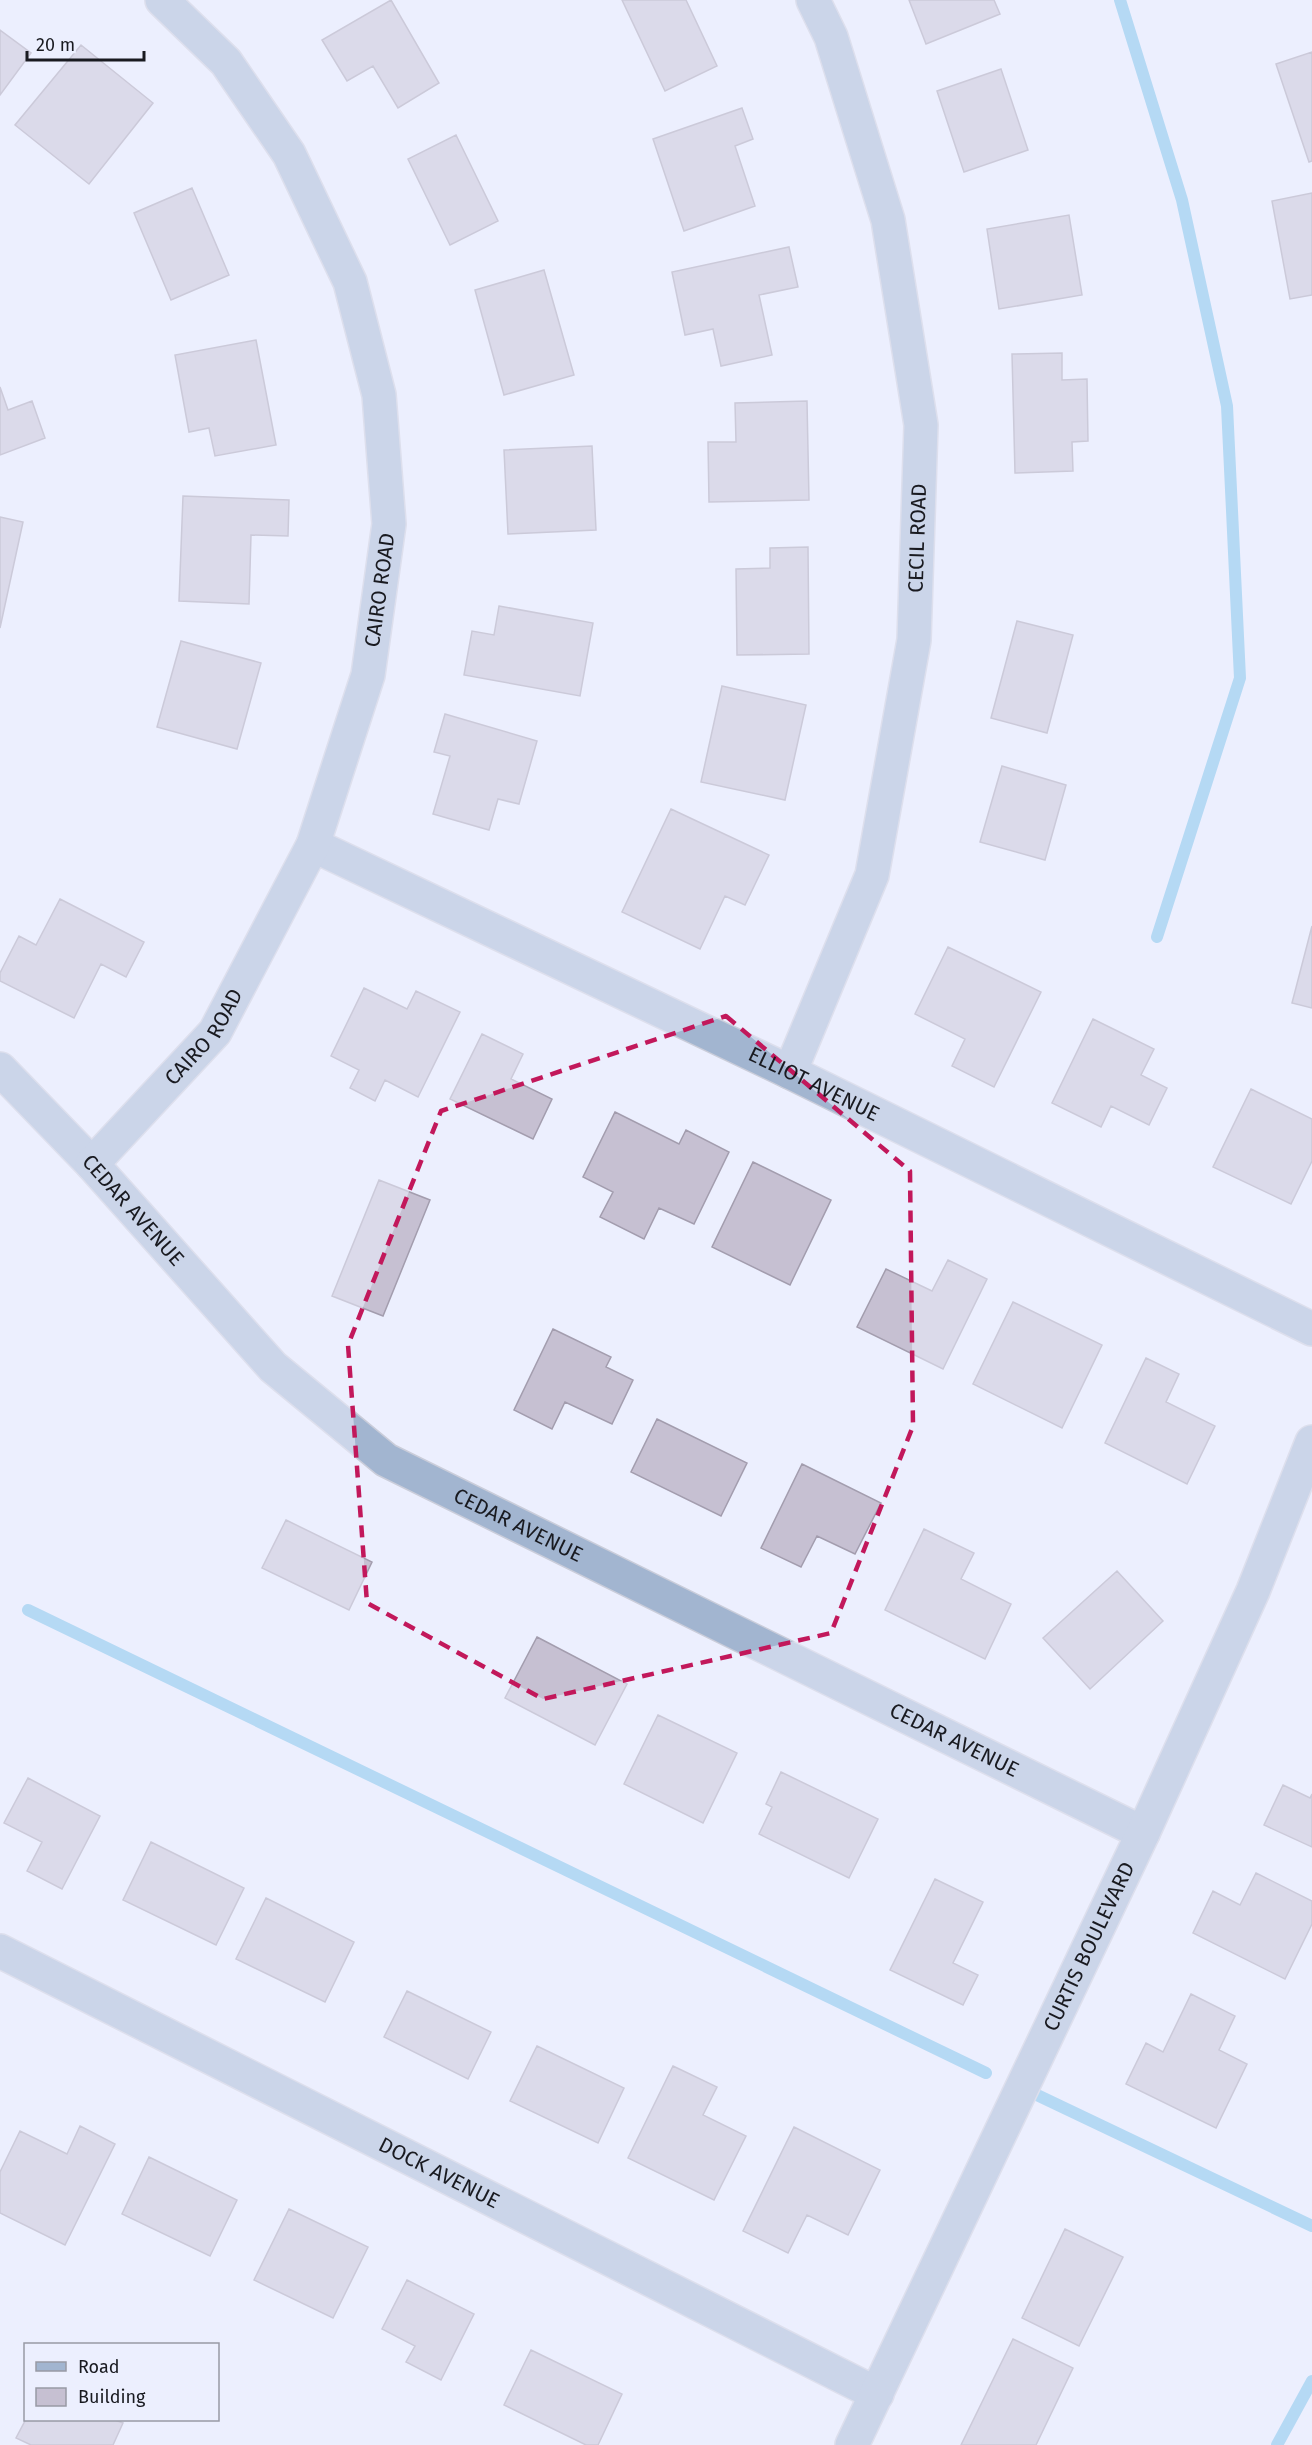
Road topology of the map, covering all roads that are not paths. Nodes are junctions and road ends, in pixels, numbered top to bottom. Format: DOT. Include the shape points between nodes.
graph roads {
  1 [pos="162,0"];
  2 [pos="813,0"];
  3 [pos="313,845"];
  4 [pos="0,1069"];
  5 [pos="790,1072"];
  6 [pos="92,1164"];
  7 [pos="1312,1329"];
  8 [pos="1312,1442"];
  9 [pos="1143,1833"];
  10 [pos="0,1951"];
  11 [pos="877,2394"];
  12 [pos="852,2445"];
  1 -- 3 [label="street, CAIRO ROAD" via="226,62 289,154 350,282 379,395 388,524 368,675"];
  2 -- 5 [label="street, CECIL ROAD" via="831,37 888,220 921,425 914,640 872,875"];
  3 -- 5 [label="street, ELLIOT AVENUE"];
  3 -- 6 [label="street, CAIRO ROAD" via="215,1032"];
  4 -- 6 [label="street, CEDAR AVENUE"];
  5 -- 7 [label="street, ELLIOT AVENUE"];
  6 -- 9 [label="street, CEDAR AVENUE" via="273,1366 386,1460"];
  8 -- 9 [label="street, CURTIS BOULEVARD" via="1253,1591"];
  9 -- 11 [label="street, CURTIS BOULEVARD"];
  10 -- 11 [label="street, DOCK AVENUE"];
  11 -- 12 [label="street, CURTIS BOULEVARD"];
}
